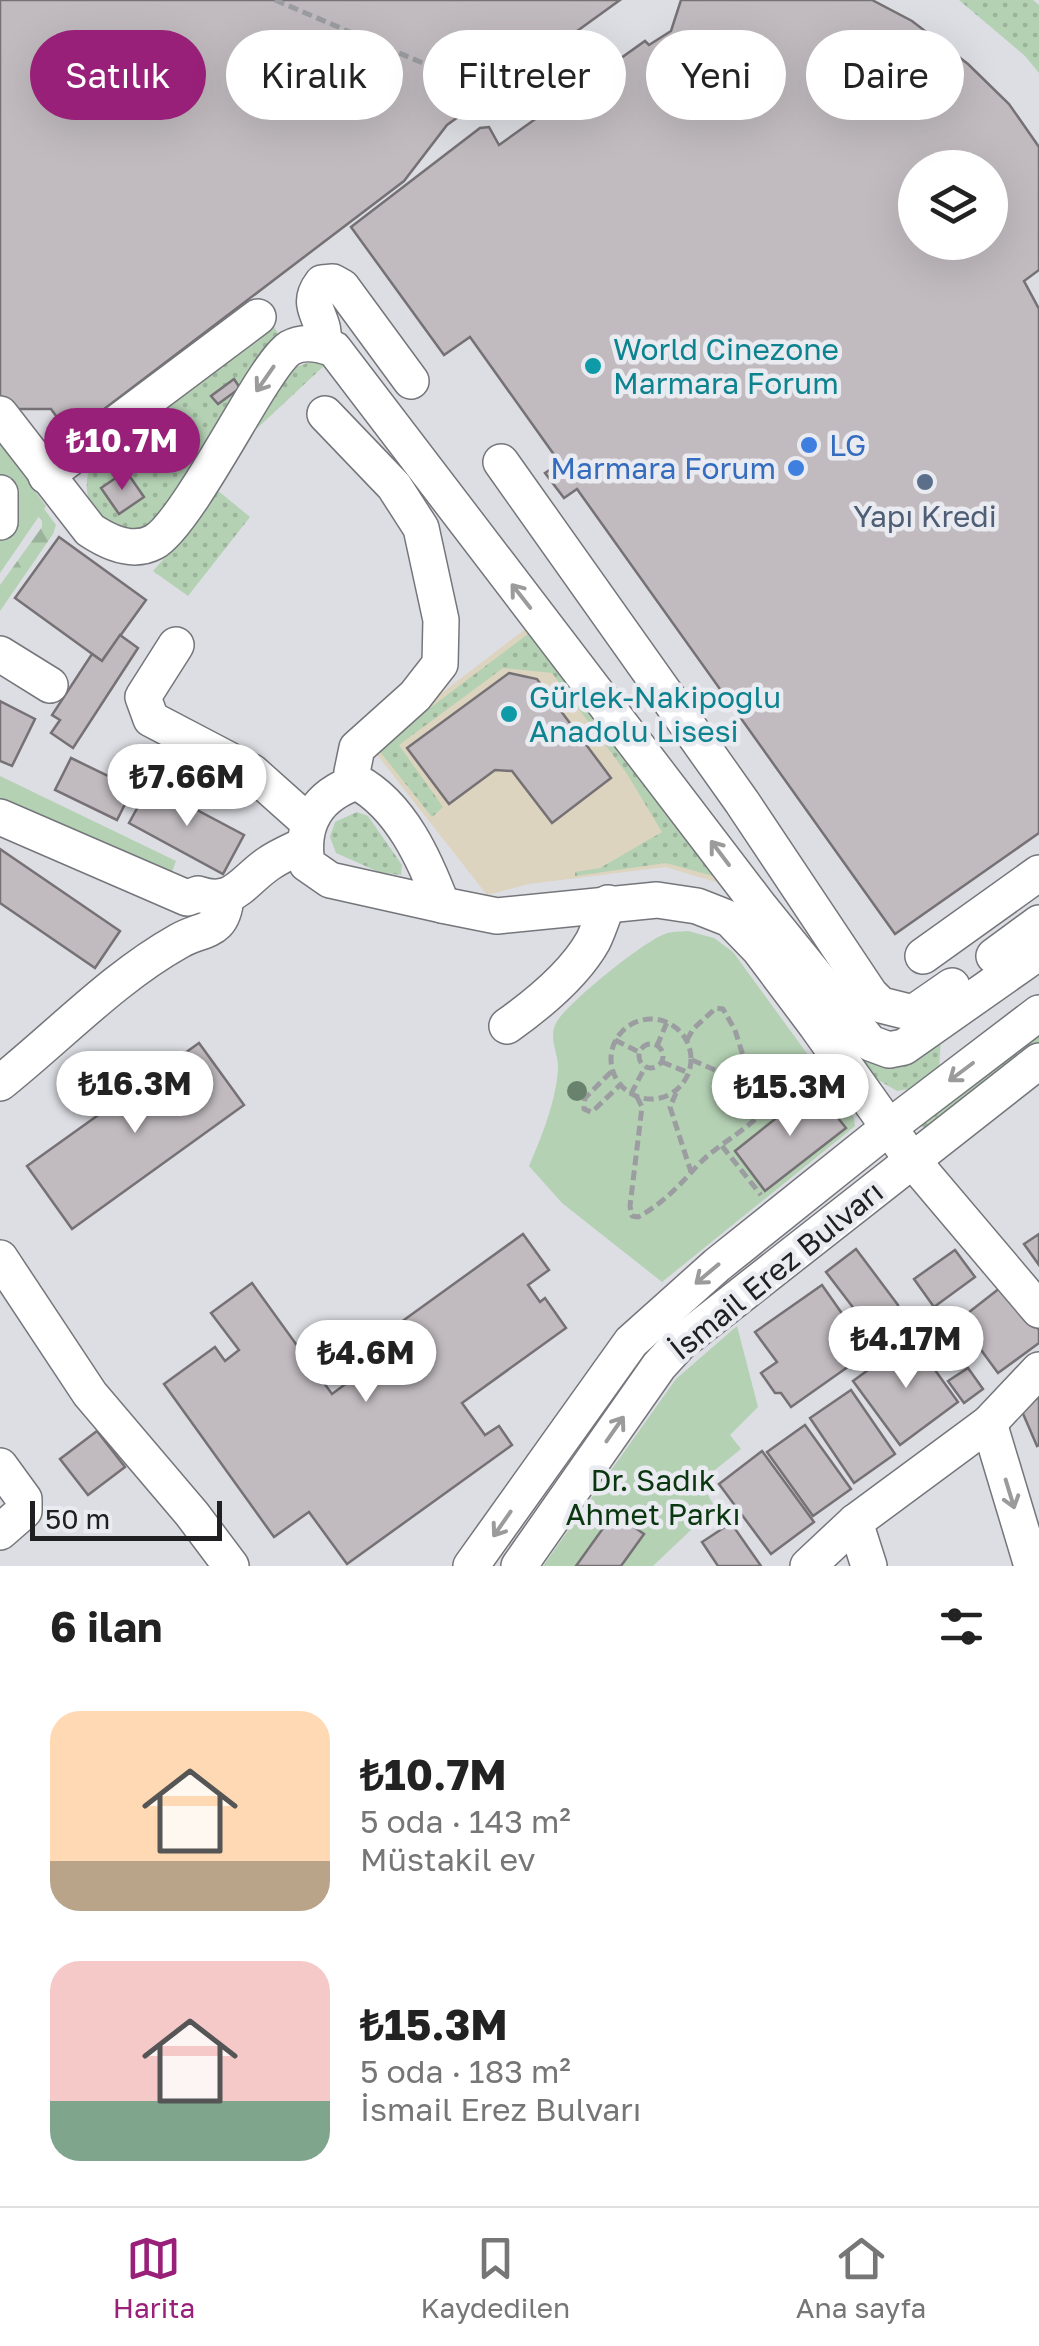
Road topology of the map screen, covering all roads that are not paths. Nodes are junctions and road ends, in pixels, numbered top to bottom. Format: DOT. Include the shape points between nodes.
graph roads {
  1 [pos="258,317"];
  2 [pos="322,344"];
  3 [pos="411,381"];
  4 [pos="0,414"];
  5 [pos="324,414"];
  6 [pos="500,462"];
  7 [pos="46,476"];
  8 [pos="0,492"];
  9 [pos="0,522"];
  10 [pos="176,645"];
  11 [pos="0,654"];
  12 [pos="50,685"];
  13 [pos="357,782"];
  14 [pos="0,794"];
  15 [pos="0,818"];
  16 [pos="306,833"];
  17 [pos="1039,873"];
  18 [pos="212,896"];
  19 [pos="608,903"];
  20 [pos="442,905"];
  21 [pos="1039,924"];
  22 [pos="769,940"];
  23 [pos="1039,952"];
  24 [pos="923,956"];
  25 [pos="1039,1012"];
  26 [pos="507,1026"];
  27 [pos="1039,1061"];
  28 [pos="0,1082"];
  29 [pos="888,1128"];
  30 [pos="912,1160"];
  31 [pos="0,1258"];
  32 [pos="1039,1310"];
  33 [pos="1039,1370"];
  34 [pos="989,1423"];
  35 [pos="0,1466"];
  36 [pos="855,1522"];
  37 [pos="0,1532"];
  38 [pos="231,1566"];
  39 [pos="471,1566"];
  40 [pos="520,1566"];
  41 [pos="808,1566"];
  42 [pos="869,1566"];
  43 [pos="1032,1566"];
  1 -- 7 [label="street"];
  2 -- 3 [label="street" via="325,332 313,294 333,282"];
  2 -- 7 [label="street, one-way" via="288,349 154,542 107,542"];
  22 -- 2 [label="street, one-way" via="334,350"];
  4 -- 7 [label="street"];
  5 -- 13 [label="street" via="394,486 421,528 441,620 440,664 357,748"];
  6 -- 21 [label="street" via="881,1006 913,1013"];
  8 -- 9 [label="street"];
  10 -- 16 [label="street" via="143,696 151,719 252,772"];
  11 -- 12 [label="street"];
  13 -- 16 [label="street" via="320,803"];
  13 -- 20 [label="street" via="375,792 407,832"];
  14 -- 18 [label="street" via="194,880"];
  15 -- 18 [label="street" via="188,898"];
  16 -- 18 [label="street"];
  16 -- 20 [label="street" via="308,864 330,880"];
  17 -- 24 [label="street"];
  18 -- 28 [label="street" via="225,909 215,926 183,938 120,981"];
  19 -- 20 [label="street" via="497,916"];
  19 -- 22 [label="street" via="697,906"];
  19 -- 26 [label="street" via="576,962"];
  22 -- 23 [label="street" via="870,1043 889,1050 920,1038"];
  22 -- 29 [label="street"];
  25 -- 29 [label="street, İsmail Erez Bulvarı, one-way"];
  27 -- 30 [label="street, İsmail Erez Bulvarı"];
  29 -- 30 [label="street"];
  29 -- 39 [label="street, İsmail Erez Bulvarı, one-way" via="631,1342"];
  30 -- 32 [label="street"];
  40 -- 30 [label="street, İsmail Erez Bulvarı, one-way" via="680,1342"];
  31 -- 38 [label="street" via="90,1394"];
  33 -- 34 [label="street"];
  34 -- 36 [label="street"];
  34 -- 43 [label="street, one-way"];
  35 -- 37 [label="street" via="24,1499 24,1512"];
  36 -- 41 [label="street"];
  36 -- 42 [label="street"];
}
